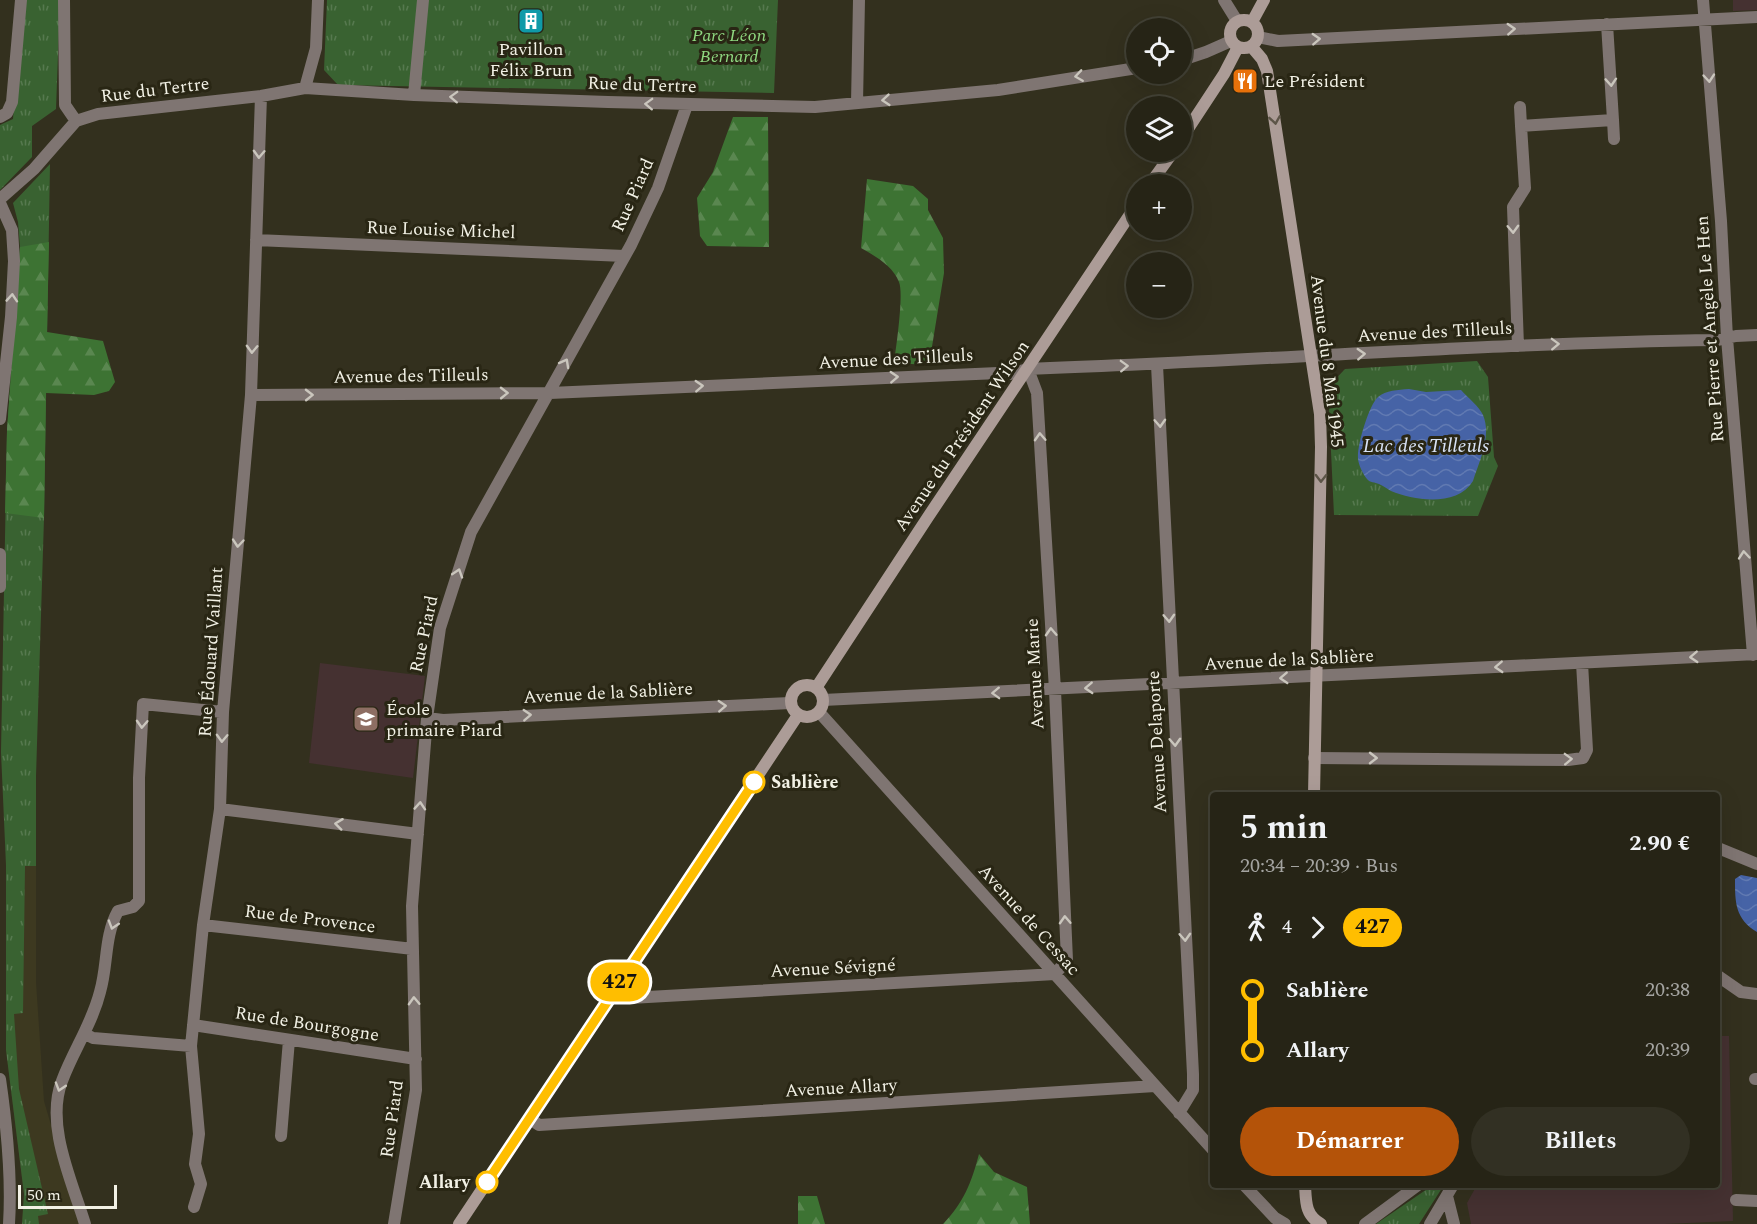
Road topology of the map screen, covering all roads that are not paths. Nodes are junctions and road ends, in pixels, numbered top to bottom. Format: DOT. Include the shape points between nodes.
graph roads {
  1 [pos="21,0"];
  2 [pos="64,0"];
  3 [pos="318,0"];
  4 [pos="423,0"];
  5 [pos="859,0"];
  6 [pos="1224,0"];
  7 [pos="1264,0"];
  8 [pos="1703,0"];
  9 [pos="1757,17"];
  10 [pos="1705,20"];
  11 [pos="1237,21"];
  12 [pos="1252,22"];
  13 [pos="1607,24"];
  14 [pos="1245,43"];
  15 [pos="1192,57"];
  16 [pos="1126,70"];
  17 [pos="305,88"];
  18 [pos="414,95"];
  19 [pos="261,96"];
  20 [pos="857,103"];
  21 [pos="687,105"];
  22 [pos="1520,107"];
  23 [pos="0,117"];
  24 [pos="1613,120"];
  25 [pos="76,121"];
  26 [pos="1192,123"];
  27 [pos="1521,126"];
  28 [pos="1614,139"];
  29 [pos="0,201"];
  30 [pos="1126,220"];
  31 [pos="256,240"];
  32 [pos="624,256"];
  33 [pos="1757,335"];
  34 [pos="1726,338"];
  35 [pos="1518,346"];
  36 [pos="1311,357"];
  37 [pos="1157,365"];
  38 [pos="1028,369"];
  39 [pos="550,393"];
  40 [pos="251,395"];
  41 [pos="0,418"];
  42 [pos="0,554"];
  43 [pos="0,587"];
  44 [pos="1755,655"];
  45 [pos="1582,663"];
  46 [pos="1316,677"];
  47 [pos="1172,684"];
  48 [pos="816,688"];
  49 [pos="1055,690"];
  50 [pos="823,700"];
  51 [pos="790,703"];
  52 [pos="223,712"];
  53 [pos="819,712"];
  54 [pos="798,715"];
  55 [pos="427,718"];
  56 [pos="1314,758"];
  57 [pos="1314,792"];
  58 [pos="220,809"];
  59 [pos="418,834"];
  60 [pos="1720,849"];
  61 [pos="1757,864"];
  62 [pos="203,925"];
  63 [pos="413,949"];
  64 [pos="1055,974"];
  65 [pos="1720,977"];
  66 [pos="615,991"];
  67 [pos="1757,994"];
  68 [pos="193,1025"];
  69 [pos="85,1034"];
  70 [pos="289,1040"];
  71 [pos="192,1046"];
  72 [pos="416,1059"];
  73 [pos="0,1079"];
  74 [pos="1155,1086"];
  75 [pos="1179,1113"];
  76 [pos="530,1119"];
  77 [pos="281,1136"];
  78 [pos="1210,1147"];
  79 [pos="4,1156"];
  80 [pos="1247,1188"];
  81 [pos="1305,1188"];
  82 [pos="1414,1188"];
  83 [pos="1450,1191"];
  84 [pos="1736,1200"];
  85 [pos="1757,1201"];
  86 [pos="194,1207"];
  87 [pos="9,1224"];
  88 [pos="85,1224"];
  89 [pos="394,1224"];
  90 [pos="459,1224"];
  91 [pos="1285,1224"];
  92 [pos="1321,1224"];
  93 [pos="1365,1224"];
  94 [pos="1430,1224"];
  95 [pos="1454,1224"];
  1 -- 23 [label="street" via="12,102"];
  2 -- 25 [label="street" via="65,105"];
  3 -- 17 [label="street" via="316,48"];
  4 -- 18 [label="street"];
  5 -- 20 [label="street"];
  6 -- 11 [label="street"];
  7 -- 12 [label="street"];
  8 -- 10 [label="street, Rue Pierre et Angèle Le Hen"];
  9 -- 10 [label="street"];
  10 -- 13 [label="street"];
  10 -- 34 [label="street, Rue Pierre et Angèle Le Hen, one-way"];
  11 -- 12 [label="street"];
  11 -- 14 [label="street" via="1231,27"];
  12 -- 14 [label="street, Avenue du 8 Mai 1945" via="1257,28"];
  14 -- 13 [label="street, one-way"];
  13 -- 24 [label="street, one-way"];
  14 -- 15 [label="street"];
  14 -- 26 [label="street"];
  14 -- 36 [label="street, Avenue du 8 Mai 1945, one-way" via="1262,59 1267,71"];
  16 -- 20 [label="street, Rue du Tertre, one-way" via="998,90"];
  17 -- 18 [label="street, Rue du Tertre"];
  17 -- 19 [label="street, Rue du Tertre"];
  21 -- 18 [label="street, Rue du Tertre, one-way"];
  19 -- 25 [label="street, Rue du Tertre" via="98,114"];
  19 -- 31 [label="street, Rue Édouard Vaillant, one-way"];
  20 -- 21 [label="street, Rue du Tertre" via="815,107"];
  21 -- 32 [label="street, Rue Piard" via="658,188"];
  22 -- 27 [label="street"];
  24 -- 27 [label="street"];
  24 -- 28 [label="street"];
  25 -- 29 [label="street"];
  27 -- 35 [label="street, one-way" via="1525,188 1513,207"];
  41 -- 29 [label="street, one-way" via="14,261 12,230"];
  30 -- 38 [label="street, Avenue du Président Wilson"];
  31 -- 32 [label="street, Rue Louise Michel"];
  31 -- 40 [label="street, Rue Édouard Vaillant, one-way"];
  39 -- 32 [label="street, Rue Piard, one-way"];
  33 -- 34 [label="street, Avenue des Tilleuls"];
  35 -- 34 [label="street, Avenue des Tilleuls, one-way"];
  44 -- 34 [label="street, Rue Pierre et Angèle Le Hen, one-way"];
  36 -- 35 [label="street, Avenue des Tilleuls, one-way"];
  36 -- 37 [label="street, Avenue des Tilleuls"];
  36 -- 46 [label="street, Avenue du 8 Mai 1945, one-way" via="1321,447"];
  38 -- 37 [label="street, Avenue des Tilleuls, one-way"];
  37 -- 47 [label="street, Avenue Delaporte, one-way"];
  39 -- 38 [label="street, Avenue des Tilleuls, one-way" via="1010,374"];
  38 -- 48 [label="street, Avenue du Président Wilson"];
  49 -- 38 [label="street, Avenue Marie, one-way" via="1037,393"];
  40 -- 39 [label="street, Avenue des Tilleuls, one-way"];
  55 -- 39 [label="street, Rue Piard, one-way" via="440,628 471,532"];
  40 -- 52 [label="street, Rue Édouard Vaillant, one-way"];
  42 -- 43 [label="street"];
  44 -- 45 [label="street, Avenue de la Sablière, one-way"];
  45 -- 46 [label="street, Avenue de la Sablière, one-way"];
  56 -- 45 [label="street, one-way" via="1583,758 1587,750"];
  46 -- 47 [label="street, Avenue de la Sablière, one-way"];
  46 -- 56 [label="street, Avenue du 8 Mai 1945"];
  47 -- 49 [label="street, Avenue de la Sablière, one-way"];
  47 -- 75 [label="street, Avenue Delaporte, one-way" via="1193,1074 1193,1090"];
  48 -- 50 [label="street"];
  48 -- 51 [label="street" via="801,686 793,692"];
  49 -- 50 [label="street, Avenue de la Sablière, one-way"];
  64 -- 49 [label="street, Avenue Marie, one-way" via="1067,960"];
  50 -- 53 [label="street"];
  51 -- 54 [label="street"];
  55 -- 51 [label="street, Avenue de la Sablière, one-way"];
  52 -- 58 [label="street, Rue Édouard Vaillant, one-way"];
  52 -- 69 [label="street, one-way" via="143,704 139,901 118,911 111,923 100,992"];
  53 -- 54 [label="street" via="809,717"];
  53 -- 64 [label="street, Avenue de Cessac"];
  54 -- 66 [label="street"];
  59 -- 55 [label="street, Rue Piard, one-way"];
  56 -- 57 [label="street, Avenue du 8 Mai 1945"];
  59 -- 58 [label="street, one-way"];
  58 -- 62 [label="street, Rue Édouard Vaillant"];
  59 -- 63 [label="street, Rue Piard"];
  60 -- 61 [label="street"];
  62 -- 63 [label="street, Rue de Provence"];
  62 -- 68 [label="street, Rue Édouard Vaillant"];
  72 -- 63 [label="street, Rue Piard, one-way"];
  64 -- 66 [label="street, Avenue Sévigné" via="630,998"];
  64 -- 74 [label="street, Avenue de Cessac"];
  65 -- 67 [label="street" via="1741,992"];
  66 -- 76 [label="street"];
  68 -- 70 [label="street, Rue de Bourgogne"];
  68 -- 71 [label="street, Rue Édouard Vaillant"];
  69 -- 71 [label="street" via="93,1038"];
  69 -- 88 [label="street, one-way" via="56,1102 56,1122"];
  70 -- 72 [label="street, Rue de Bourgogne"];
  70 -- 77 [label="street"];
  71 -- 86 [label="street, Rue Édouard Vaillant" via="199,1134 195,1164 201,1184"];
  72 -- 89 [label="street, Rue Piard" via="416,1090"];
  73 -- 79 [label="street" via="7,1128"];
  74 -- 75 [label="street, Avenue de Cessac"];
  74 -- 76 [label="street, Avenue Allary" via="539,1125"];
  75 -- 78 [label="street, Avenue de Cessac"];
  76 -- 90 [label="street"];
  79 -- 87 [label="street"];
  80 -- 91 [label="street"];
  81 -- 92 [label="street" via="1312,1219"];
  82 -- 93 [label="street"];
  83 -- 94 [label="street"];
  83 -- 95 [label="street"];
  84 -- 85 [label="street"];
}
